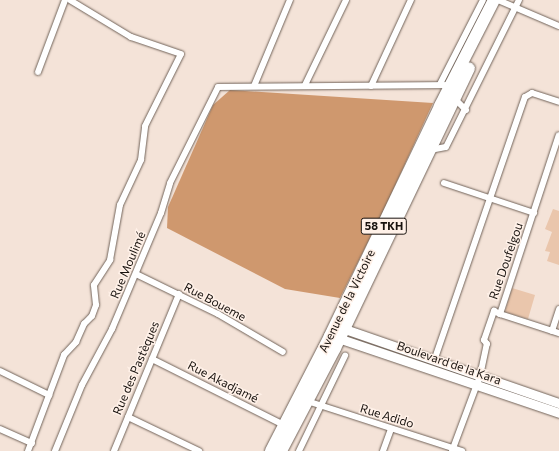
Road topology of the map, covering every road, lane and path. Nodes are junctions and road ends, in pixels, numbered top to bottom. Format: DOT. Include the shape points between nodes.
graph roads {
  1 [pos="65,0"];
  2 [pos="70,0"];
  3 [pos="290,0"];
  4 [pos="346,0"];
  5 [pos="411,0"];
  6 [pos="483,0"];
  7 [pos="500,0"];
  8 [pos="519,0"];
  9 [pos="515,8"];
  10 [pos="559,26"];
  11 [pos="38,72"];
  12 [pos="445,84"];
  13 [pos="305,85"];
  14 [pos="254,86"];
  15 [pos="371,86"];
  16 [pos="454,98"];
  17 [pos="559,102"];
  18 [pos="466,110"];
  19 [pos="559,136"];
  20 [pos="430,150"];
  21 [pos="444,183"];
  22 [pos="490,198"];
  23 [pos="534,213"];
  24 [pos="136,274"];
  25 [pos="179,294"];
  26 [pos="559,308"];
  27 [pos="500,314"];
  28 [pos="552,331"];
  29 [pos="337,332"];
  30 [pos="559,333"];
  31 [pos="283,352"];
  32 [pos="345,356"];
  33 [pos="152,359"];
  34 [pos="434,361"];
  35 [pos="0,371"];
  36 [pos="480,376"];
  37 [pos="477,385"];
  38 [pos="49,395"];
  39 [pos="307,401"];
  40 [pos="559,403"];
  41 [pos="321,406"];
  42 [pos="559,413"];
  43 [pos="128,417"];
  44 [pos="284,425"];
  45 [pos="0,429"];
  46 [pos="391,429"];
  47 [pos="32,444"];
  48 [pos="452,450"];
  49 [pos="28,451"];
  50 [pos="55,451"];
  51 [pos="114,451"];
  52 [pos="199,451"];
  53 [pos="271,451"];
  54 [pos="281,451"];
  55 [pos="299,451"];
  56 [pos="383,451"];
  57 [pos="462,451"];
  1 -- 11 [label="street"];
  2 -- 38 [label="street" via="131,37 181,54 145,126 140,160 120,205 110,260 94,285 96,305 92,316 84,324 76,342 64,355"];
  3 -- 14 [label="street"];
  4 -- 13 [label="street"];
  5 -- 15 [label="street"];
  6 -- 12 [label="street"];
  7 -- 9 [label="street"];
  7 -- 12 [label="highway, Avenue de la Victoire / 58 TKH"];
  7 -- 16 [label="highway, Avenue de la Victoire / 58 TKH"];
  8 -- 9 [label="street"];
  9 -- 10 [label="street"];
  9 -- 18 [label="street"];
  12 -- 15 [label="street"];
  12 -- 29 [label="highway, Avenue de la Victoire / 58 TKH"];
  13 -- 14 [label="street"];
  13 -- 15 [label="street"];
  14 -- 24 [label="street, Rue Moulimé" via="218,87 170,183 161,213"];
  16 -- 18 [label="street"];
  16 -- 20 [label="highway, Avenue de la Victoire / 58 TKH"];
  17 -- 22 [label="street" via="532,93 525,97"];
  18 -- 20 [label="street" via="446,147"];
  19 -- 23 [label="street, Rue Doufelgou"];
  20 -- 29 [label="highway, Avenue de la Victoire / 58 TKH"];
  21 -- 22 [label="street"];
  22 -- 23 [label="street"];
  22 -- 34 [label="street"];
  23 -- 27 [label="street, Rue Doufelgou"];
  24 -- 25 [label="street, Rue Boueme"];
  24 -- 50 [label="street, Rue Moulimé" via="112,329 82,385"];
  25 -- 31 [label="street, Rue Boueme"];
  25 -- 33 [label="street, Rue des Pastèques"];
  26 -- 28 [label="street"];
  27 -- 28 [label="street"];
  27 -- 36 [label="street, Rue Doufelgou" via="494,311 484,340 487,344"];
  28 -- 30 [label="street"];
  29 -- 34 [label="main road, Boulevard de la Kara"];
  29 -- 37 [label="main road, Boulevard de la Kara"];
  29 -- 39 [label="highway, Avenue de la Victoire / 58 TKH"];
  29 -- 44 [label="highway, Avenue de la Victoire / 58 TKH"];
  32 -- 41 [label="street"];
  33 -- 43 [label="street, Rue des Pastèques"];
  33 -- 44 [label="street, Rue Akadjamé"];
  34 -- 36 [label="main road, Boulevard de la Kara"];
  35 -- 38 [label="street"];
  36 -- 37 [label="street, Rue Doufelgou"];
  36 -- 40 [label="main road, Boulevard de la Kara"];
  37 -- 42 [label="main road, Boulevard de la Kara"];
  37 -- 48 [label="street, Rue Doufelgou"];
  38 -- 47 [label="street"];
  39 -- 41 [label="street, Rue Adido"];
  39 -- 54 [label="highway, Avenue de la Victoire / 58 TKH"];
  41 -- 46 [label="street, Rue Adido"];
  41 -- 55 [label="street"];
  43 -- 51 [label="street, Rue des Pastèques"];
  43 -- 52 [label="street"];
  44 -- 53 [label="highway, Avenue de la Victoire / 58 TKH"];
  45 -- 47 [label="street"];
  46 -- 48 [label="street, Rue Adido"];
  46 -- 56 [label="street"];
  47 -- 49 [label="street"];
  48 -- 57 [label="street, Rue Adido"];
}
